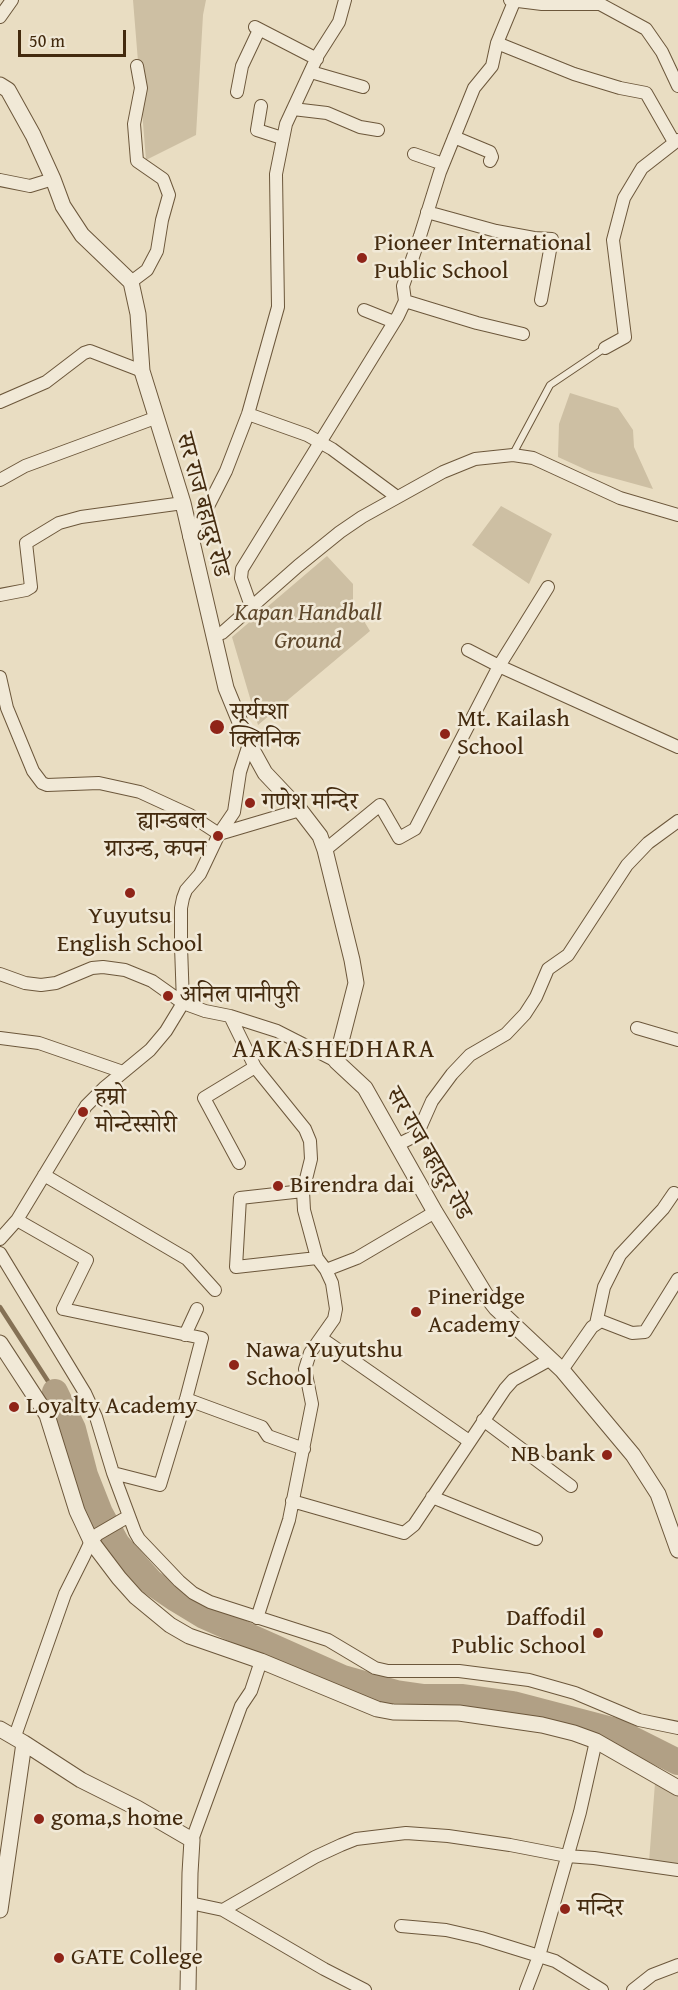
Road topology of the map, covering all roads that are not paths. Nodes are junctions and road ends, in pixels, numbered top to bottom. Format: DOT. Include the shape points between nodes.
graph roads {
  1 [pos="12,0"];
  2 [pos="345,0"];
  3 [pos="512,1"];
  4 [pos="544,2"];
  5 [pos="0,17"];
  6 [pos="496,43"];
  7 [pos="317,59"];
  8 [pos="137,66"];
  9 [pos="311,72"];
  10 [pos="0,85"];
  11 [pos="678,86"];
  12 [pos="363,87"];
  13 [pos="237,92"];
  14 [pos="261,106"];
  15 [pos="293,109"];
  16 [pos="378,130"];
  17 [pos="454,137"];
  18 [pos="282,138"];
  19 [pos="676,141"];
  20 [pos="414,154"];
  21 [pos="490,161"];
  22 [pos="443,164"];
  23 [pos="53,179"];
  24 [pos="0,180"];
  25 [pos="427,212"];
  26 [pos="130,282"];
  27 [pos="542,300"];
  28 [pos="405,301"];
  29 [pos="364,310"];
  30 [pos="394,322"];
  31 [pos="523,334"];
  32 [pos="605,348"];
  33 [pos="142,371"];
  34 [pos="0,402"];
  35 [pos="248,414"];
  36 [pos="155,418"];
  37 [pos="321,443"];
  38 [pos="513,455"];
  39 [pos="0,480"];
  40 [pos="397,497"];
  41 [pos="183,503"];
  42 [pos="678,515"];
  43 [pos="189,536"];
  44 [pos="548,587"];
  45 [pos="0,595"];
  46 [pos="252,609"];
  47 [pos="214,636"];
  48 [pos="468,650"];
  49 [pos="499,666"];
  50 [pos="1,683"];
  51 [pos="677,743"];
  52 [pos="249,744"];
  53 [pos="300,810"];
  54 [pos="678,821"];
  55 [pos="219,834"];
  56 [pos="326,850"];
  57 [pos="0,974"];
  58 [pos="183,1003"];
  59 [pos="230,1016"];
  60 [pos="637,1028"];
  61 [pos="0,1038"];
  62 [pos="678,1040"];
  63 [pos="336,1061"];
  64 [pos="255,1067"];
  65 [pos="123,1072"];
  66 [pos="397,1145"];
  67 [pos="239,1163"];
  68 [pos="44,1175"];
  69 [pos="303,1191"];
  70 [pos="674,1193"];
  71 [pos="435,1212"];
  72 [pos="17,1220"];
  73 [pos="0,1239"];
  74 [pos="0,1253"];
  75 [pos="317,1258"];
  76 [pos="326,1270"];
  77 [pos="678,1279"];
  78 [pos="215,1290"];
  79 [pos="197,1309"];
  80 [pos="596,1324"];
  81 [pos="185,1335"];
  82 [pos="321,1338"];
  83 [pos="0,1343"];
  84 [pos="557,1365"];
  85 [pos="186,1399"];
  86 [pos="483,1420"];
  87 [pos="470,1441"];
  88 [pos="304,1449"];
  89 [pos="113,1473"];
  90 [pos="571,1486"];
  91 [pos="432,1497"];
  92 [pos="292,1501"];
  93 [pos="129,1516"];
  94 [pos="95,1537"];
  95 [pos="536,1539"];
  96 [pos="678,1550"];
  97 [pos="257,1618"];
  98 [pos="261,1661"];
  99 [pos="0,1728"];
  100 [pos="678,1728"];
  101 [pos="19,1740"];
  102 [pos="596,1741"];
  103 [pos="678,1788"];
  104 [pos="192,1840"];
  105 [pos="567,1856"];
  106 [pos="678,1870"];
  107 [pos="190,1903"];
  108 [pos="0,1910"];
  109 [pos="223,1910"];
  110 [pos="401,1926"];
  111 [pos="539,1956"];
  112 [pos="678,1965"];
  113 [pos="599,1989"];
  114 [pos="188,1990"];
  115 [pos="365,1990"];
  116 [pos="526,1990"];
  117 [pos="633,1990"];
  1 -- 5 [label="street"];
  2 -- 7 [label="street" via="339,22"];
  3 -- 4 [label="street"];
  3 -- 6 [label="street"];
  4 -- 11 [label="street" via="600,4 646,29"];
  6 -- 17 [label="street" via="492,66 474,88"];
  6 -- 19 [label="street" via="574,74 646,93"];
  7 -- 9 [label="street"];
  7 -- 13 [label="street" via="257,29 242,66"];
  8 -- 26 [label="street" via="141,88 134,124 137,161 163,179 169,195 157,251 147,270"];
  9 -- 12 [label="street"];
  9 -- 15 [label="street"];
  10 -- 23 [label="street" via="8,90"];
  14 -- 18 [label="street" via="257,130"];
  15 -- 16 [label="street" via="327,113"];
  15 -- 18 [label="street"];
  17 -- 21 [label="street" via="490,152"];
  17 -- 22 [label="street"];
  18 -- 35 [label="street" via="276,174 278,307"];
  19 -- 32 [label="street" via="642,168 624,198 613,240 625,337"];
  20 -- 22 [label="street"];
  22 -- 25 [label="street"];
  23 -- 24 [label="street" via="30,186"];
  23 -- 26 [label="street" via="63,206 82,234"];
  25 -- 27 [label="street" via="496,231 552,239"];
  25 -- 28 [label="street" via="403,286"];
  26 -- 33 [label="street, सर राज बहादुर रोड" via="138,314"];
  28 -- 30 [label="street"];
  28 -- 31 [label="street"];
  29 -- 30 [label="street"];
  30 -- 37 [label="street"];
  32 -- 38 [label="lane" via="550,385"];
  33 -- 34 [label="street" via="90,351 46,382"];
  33 -- 36 [label="street, सर राज बहादुर रोड"];
  35 -- 37 [label="street"];
  35 -- 43 [label="street" via="226,471"];
  36 -- 39 [label="street" via="26,466"];
  36 -- 41 [label="street, सर राज बहादुर रोड"];
  37 -- 40 [label="street"];
  37 -- 46 [label="street" via="242,569 241,578"];
  38 -- 40 [label="street" via="475,459"];
  38 -- 42 [label="street" via="533,458 620,498"];
  40 -- 46 [label="street" via="340,532"];
  41 -- 43 [label="street, सर राज बहादुर रोड"];
  41 -- 45 [label="street" via="59,523 26,543 31,587"];
  43 -- 47 [label="street, सर राज बहादुर रोड"];
  44 -- 49 [label="street"];
  46 -- 47 [label="street"];
  47 -- 52 [label="street, सर राज बहादुर रोड" via="226,688"];
  48 -- 49 [label="street"];
  49 -- 51 [label="street"];
  49 -- 56 [label="street" via="415,829 399,838 380,805"];
  50 -- 55 [label="street" via="7,708 33,771 42,783 99,783 140,792 190,815"];
  52 -- 53 [label="street, सर राज बहादुर रोड" via="265,773"];
  52 -- 55 [label="street" via="234,813"];
  53 -- 55 [label="street"];
  53 -- 56 [label="street, सर राज बहादुर रोड"];
  54 -- 66 [label="street" via="627,865 568,955 548,969 525,1014 506,1034 470,1055 432,1101 413,1137"];
  55 -- 58 [label="street" via="200,874 183,898"];
  56 -- 63 [label="street, सर राज बहादुर रोड" via="356,983"];
  57 -- 58 [label="street" via="25,984 41,985 92,968 124,970 152,981"];
  58 -- 59 [label="street"];
  58 -- 65 [label="street" via="150,1050"];
  59 -- 63 [label="street" via="277,1031"];
  59 -- 64 [label="street"];
  60 -- 62 [label="street"];
  61 -- 65 [label="street" via="39,1043"];
  63 -- 66 [label="street, सर राज बहादुर रोड" via="365,1088"];
  64 -- 67 [label="street" via="204,1098"];
  64 -- 69 [label="street" via="305,1129 310,1141 311,1159"];
  65 -- 68 [label="street" via="86,1106"];
  66 -- 71 [label="street, सर राज बहादुर रोड"];
  68 -- 72 [label="street"];
  68 -- 78 [label="street" via="187,1259"];
  69 -- 75 [label="street"];
  69 -- 75 [label="street" via="240,1198 236,1267"];
  70 -- 80 [label="street" via="620,1255 604,1287"];
  71 -- 76 [label="street" via="357,1258"];
  71 -- 84 [label="street, सर राज बहादुर रोड" via="496,1308"];
  72 -- 73 [label="street"];
  72 -- 81 [label="street" via="87,1260 63,1310"];
  74 -- 89 [label="street" via="85,1393"];
  75 -- 76 [label="street"];
  76 -- 82 [label="street" via="336,1310"];
  77 -- 80 [label="street" via="645,1332 632,1333 601,1322"];
  79 -- 81 [label="street"];
  80 -- 84 [label="street"];
  81 -- 85 [label="street" via="202,1338"];
  82 -- 87 [label="street"];
  82 -- 88 [label="street" via="305,1369 312,1404"];
  83 -- 94 [label="street" via="47,1415 76,1510"];
  84 -- 86 [label="street" via="513,1380"];
  84 -- 96 [label="street, सर राज बहादुर रोड" via="633,1455 658,1494"];
  85 -- 88 [label="street" via="262,1427 268,1436"];
  85 -- 89 [label="street" via="160,1485"];
  86 -- 87 [label="street"];
  86 -- 90 [label="street"];
  87 -- 91 [label="street"];
  88 -- 92 [label="street"];
  89 -- 93 [label="street"];
  91 -- 92 [label="street" via="404,1533"];
  91 -- 95 [label="street"];
  92 -- 97 [label="street"];
  93 -- 94 [label="street"];
  93 -- 97 [label="street" via="139,1539 185,1587 210,1602"];
  94 -- 98 [label="street" via="119,1578 170,1625 189,1636"];
  94 -- 101 [label="street" via="65,1594"];
  97 -- 100 [label="street" via="328,1640 375,1668 459,1671 529,1680 576,1693 639,1720"];
  98 -- 102 [label="street" via="377,1709 459,1713 542,1725"];
  98 -- 104 [label="street"];
  99 -- 101 [label="street"];
  101 -- 104 [label="street" via="81,1780"];
  101 -- 108 [label="street"];
  102 -- 103 [label="street"];
  102 -- 105 [label="street"];
  104 -- 107 [label="street"];
  105 -- 106 [label="street"];
  105 -- 109 [label="street" via="437,1835 406,1833 356,1839 315,1857"];
  105 -- 111 [label="street"];
  107 -- 109 [label="street"];
  107 -- 114 [label="street"];
  109 -- 115 [label="street"];
  110 -- 111 [label="street" via="446,1930"];
  111 -- 113 [label="street"];
  111 -- 116 [label="street"];
  112 -- 117 [label="street" via="651,1975"];
}
